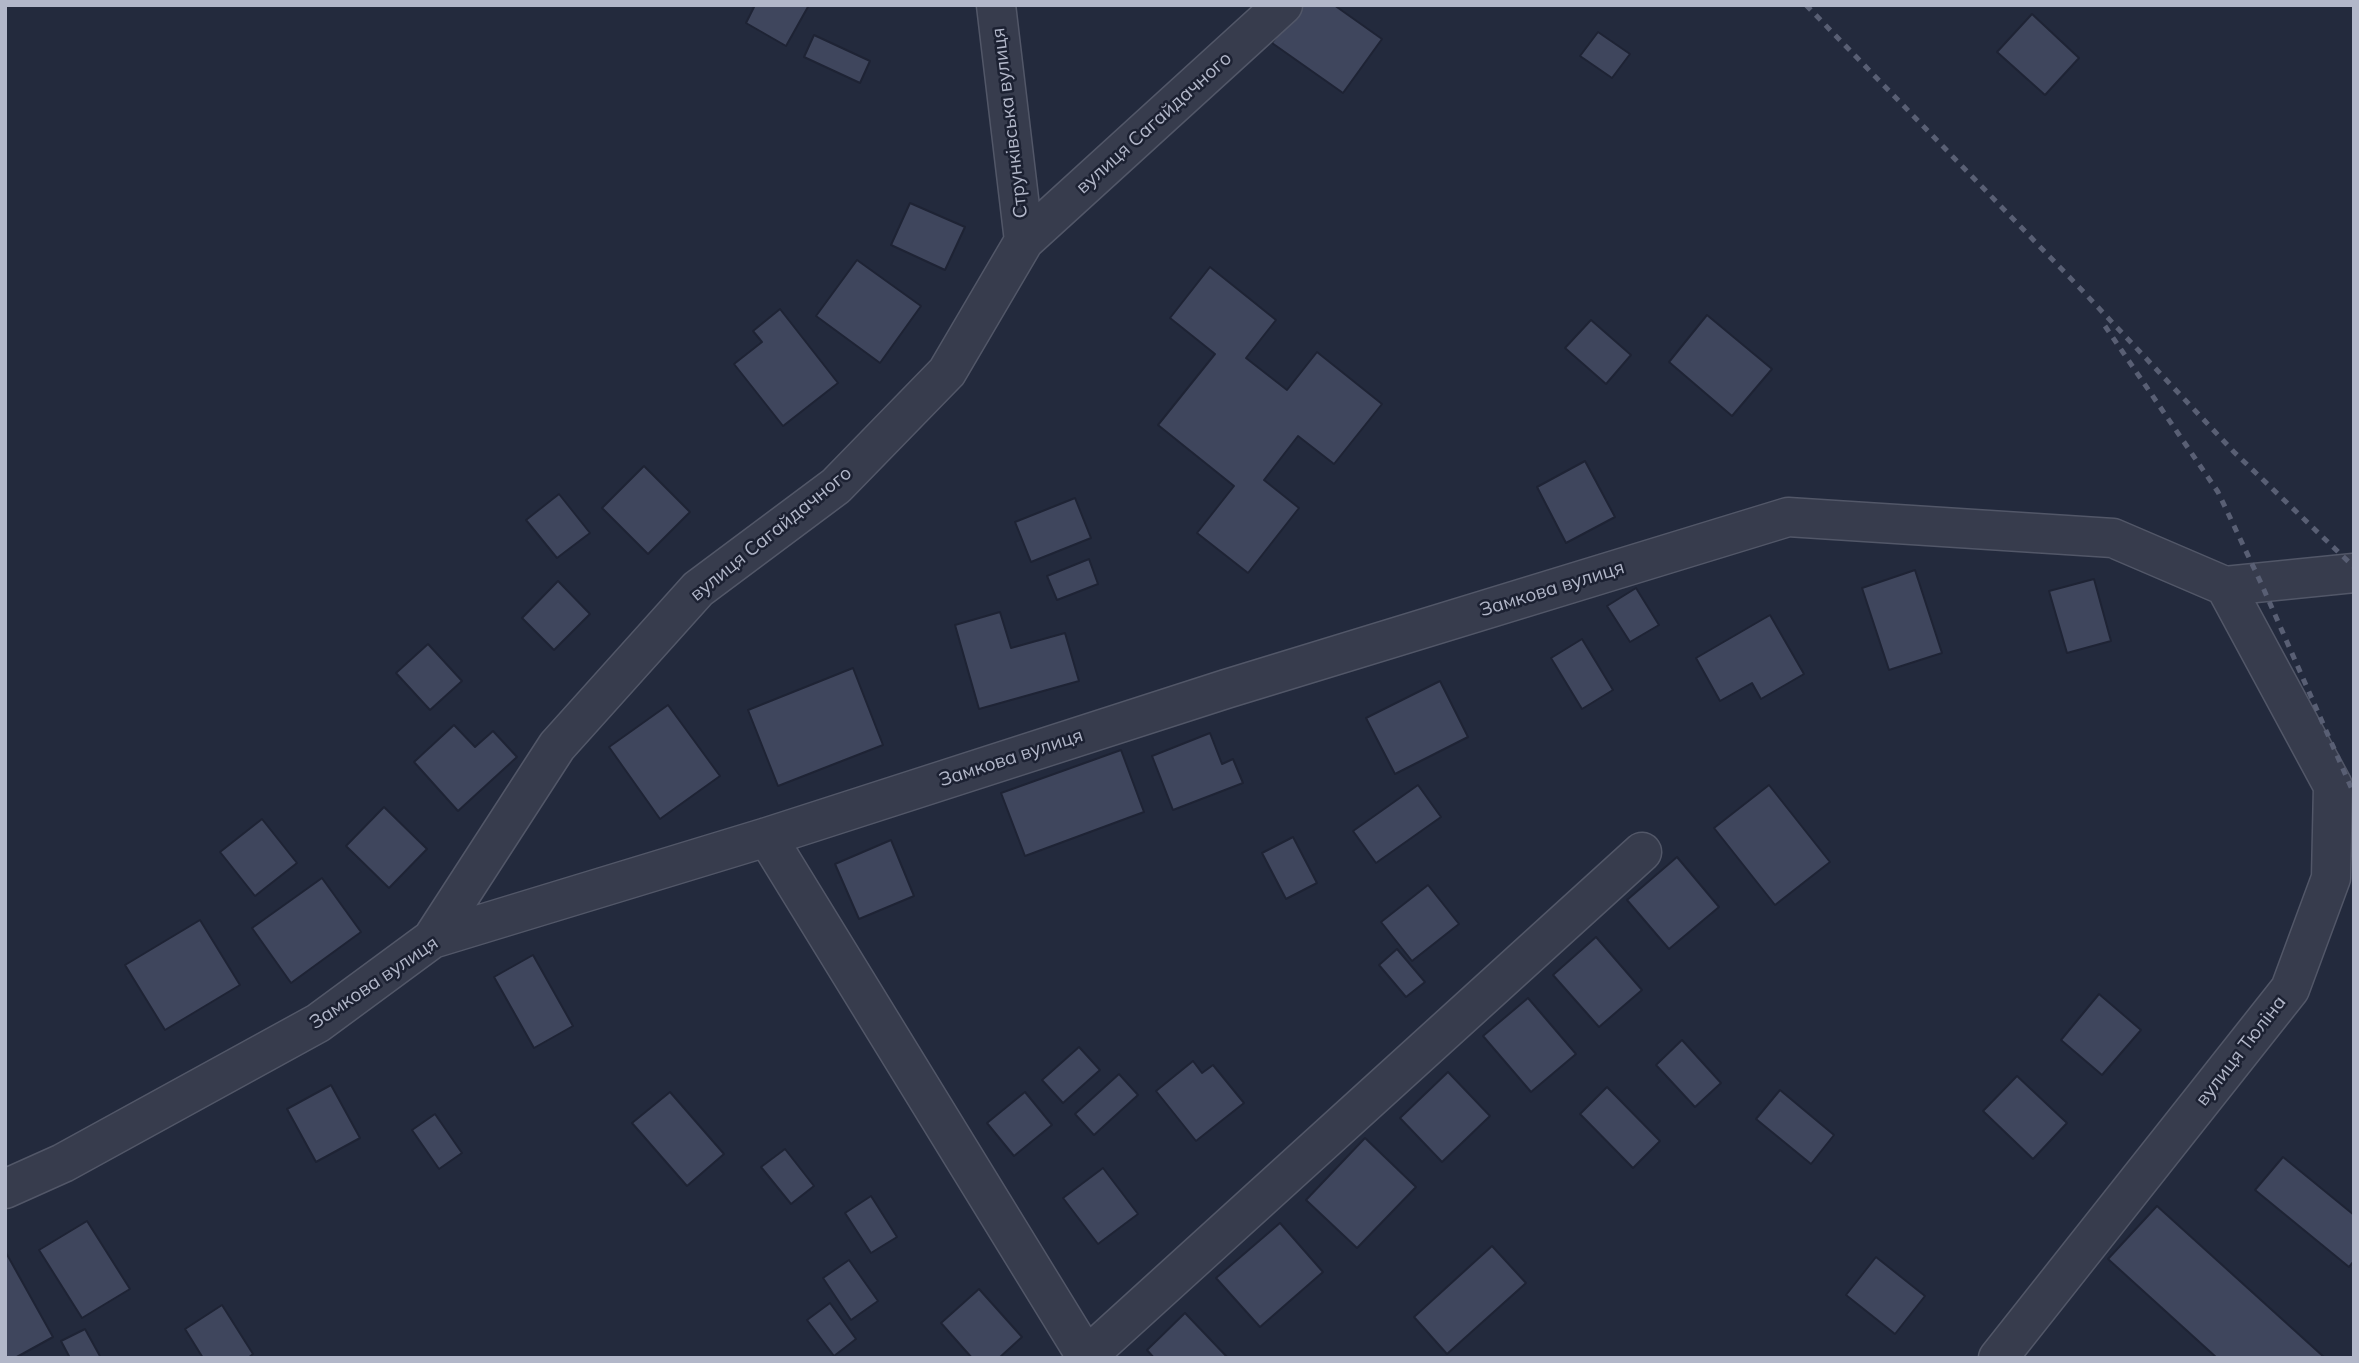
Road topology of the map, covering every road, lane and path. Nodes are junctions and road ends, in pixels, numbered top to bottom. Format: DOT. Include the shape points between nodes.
graph roads {
  1 [pos="996,5"];
  2 [pos="1283,5"];
  3 [pos="1024,241"];
  4 [pos="2354,573"];
  5 [pos="2225,586"];
  6 [pos="767,837"];
  7 [pos="1642,852"];
  8 [pos="432,939"];
  9 [pos="5,1189"];
  10 [pos="1086,1357"];
  11 [pos="1998,1358"];
  1 -- 3 [label="street, Струнківська вулиця"];
  2 -- 3 [label="street, вулиця Сагайдачного"];
  3 -- 8 [label="street, вулиця Сагайдачного" via="947,372 836,485 698,589 557,746"];
  4 -- 5 [label="street, Замкова вулиця"];
  5 -- 6 [label="street, Замкова вулиця" via="2113,538 1788,517 1226,689"];
  5 -- 11 [label="street, вулиця Тюліна" via="2333,786 2331,878 2290,989"];
  6 -- 8 [label="street, Замкова вулиця"];
  6 -- 10 [label="street"];
  7 -- 10 [label="street"];
  8 -- 9 [label="street, Замкова вулиця" via="318,1023 63,1163"];
}
